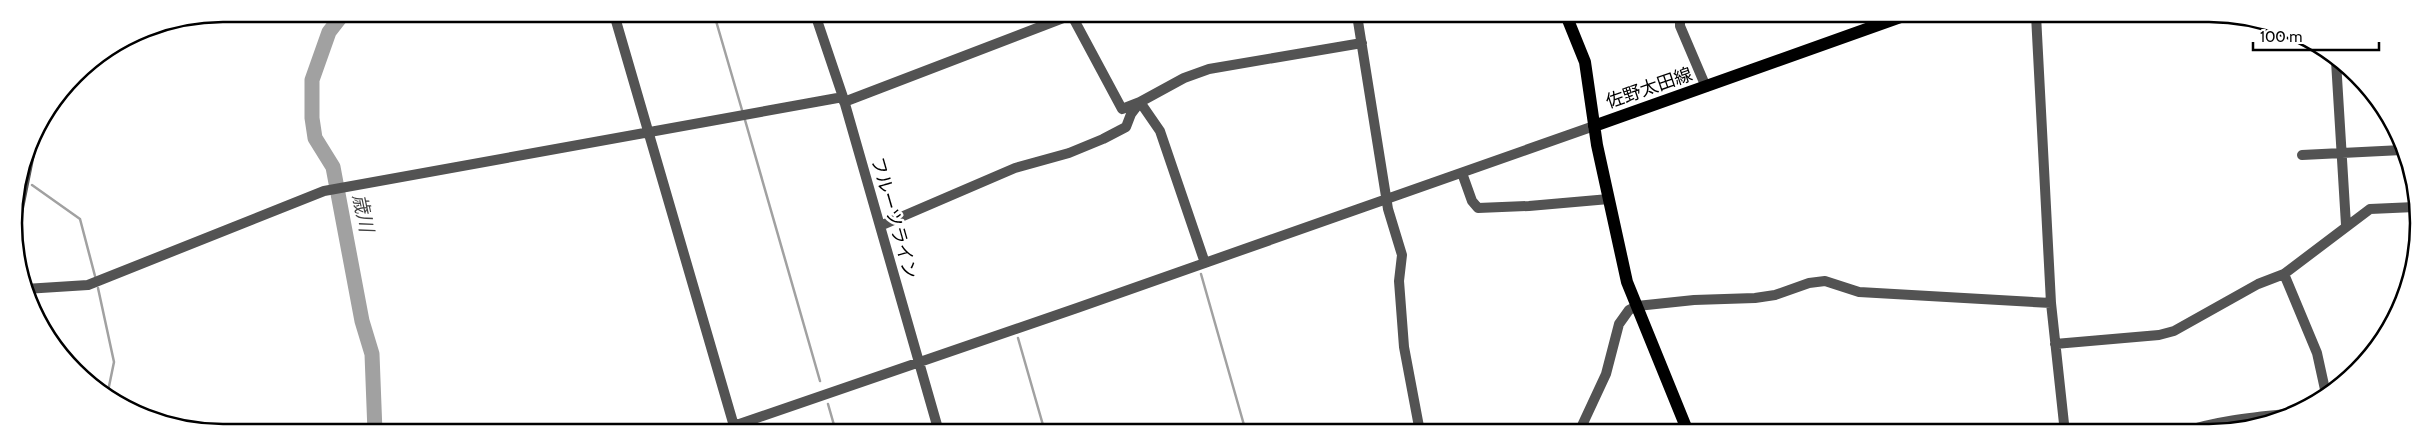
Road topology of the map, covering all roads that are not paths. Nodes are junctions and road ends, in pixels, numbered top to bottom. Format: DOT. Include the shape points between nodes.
graph roads {
  1 [pos="616,22"];
  2 [pos="818,22"];
  3 [pos="1052,22"];
  4 [pos="1075,22"];
  5 [pos="1358,22"];
  6 [pos="1569,22"];
  7 [pos="1680,22"];
  8 [pos="1886,22"];
  9 [pos="2036,22"];
  10 [pos="1362,42"];
  11 [pos="2336,67"];
  12 [pos="1706,86"];
  13 [pos="843,99"];
  14 [pos="1140,102"];
  15 [pos="1594,126"];
  16 [pos="648,132"];
  17 [pos="2396,150"];
  18 [pos="2341,153"];
  19 [pos="2302,156"];
  20 [pos="1462,173"];
  21 [pos="1386,199"];
  22 [pos="1609,199"];
  23 [pos="2410,207"];
  24 [pos="2346,225"];
  25 [pos="880,226"];
  26 [pos="1205,263"];
  27 [pos="2284,274"];
  28 [pos="33,289"];
  29 [pos="2051,303"];
  30 [pos="1636,306"];
  31 [pos="2055,344"];
  32 [pos="918,361"];
  33 [pos="2325,388"];
  34 [pos="2270,415"];
  35 [pos="733,424"];
  36 [pos="740,424"];
  37 [pos="937,424"];
  38 [pos="1418,424"];
  39 [pos="1583,424"];
  40 [pos="1685,424"];
  41 [pos="2064,424"];
  42 [pos="2221,424"];
  1 -- 16 [label="street"];
  2 -- 13 [label="street, フルーツライン"];
  3 -- 13 [label="street"];
  4 -- 14 [label="street" via="1122,109"];
  5 -- 10 [label="street"];
  6 -- 15 [label="main road" via="1585,62"];
  7 -- 12 [label="street"];
  8 -- 12 [label="main road, 佐野太田線"];
  9 -- 29 [label="street"];
  10 -- 14 [label="street" via="1209,68"];
  10 -- 21 [label="street"];
  11 -- 18 [label="street"];
  12 -- 15 [label="main road, 佐野太田線"];
  13 -- 16 [label="street"];
  13 -- 25 [label="street, フルーツライン"];
  14 -- 25 [label="street" via="1126,127 1103,139 1069,153 1015,168"];
  14 -- 26 [label="street" via="1160,131"];
  15 -- 20 [label="street"];
  15 -- 22 [label="main road, 佐野太田線"];
  16 -- 28 [label="street" via="329,190 88,286"];
  16 -- 35 [label="street"];
  17 -- 18 [label="street"];
  18 -- 19 [label="street"];
  18 -- 24 [label="street"];
  20 -- 21 [label="street"];
  20 -- 22 [label="street" via="1472,201 1478,208"];
  21 -- 26 [label="street"];
  21 -- 38 [label="street" via="1402,255 1399,281 1404,347"];
  22 -- 30 [label="main road, 佐野太田線" via="1627,282"];
  23 -- 24 [label="street" via="2370,209"];
  24 -- 27 [label="street"];
  25 -- 32 [label="street, フルーツライン"];
  26 -- 32 [label="street"];
  27 -- 31 [label="street" via="2258,284 2174,331"];
  27 -- 33 [label="street" via="2317,353"];
  29 -- 30 [label="street" via="1868,293 1825,281 1755,298"];
  29 -- 31 [label="street"];
  30 -- 39 [label="street" via="1619,324 1606,374"];
  30 -- 40 [label="main road, 佐野太田線"];
  31 -- 41 [label="street"];
  32 -- 36 [label="street"];
  32 -- 37 [label="street, フルーツライン"];
  34 -- 42 [label="street" via="2240,418"];
}
